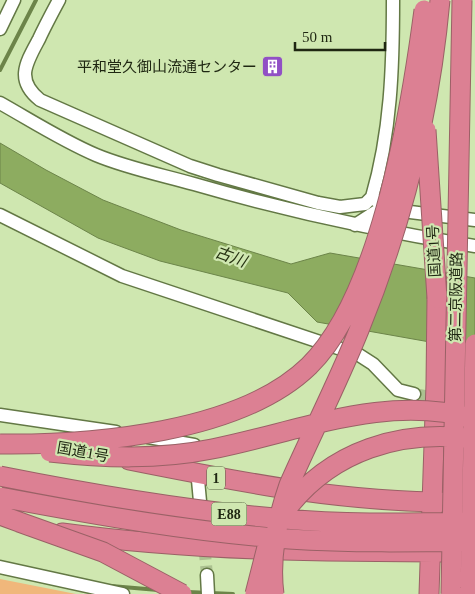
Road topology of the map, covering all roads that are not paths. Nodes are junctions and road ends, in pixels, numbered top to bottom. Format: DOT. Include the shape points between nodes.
graph roads {
  1 [pos="14,0"];
  2 [pos="59,0"];
  3 [pos="393,0"];
  4 [pos="419,0"];
  5 [pos="426,0"];
  6 [pos="440,0"];
  7 [pos="462,0"];
  8 [pos="0,29"];
  9 [pos="0,103"];
  10 [pos="372,197"];
  11 [pos="383,208"];
  12 [pos="0,215"];
  13 [pos="475,220"];
  14 [pos="355,225"];
  15 [pos="475,246"];
  16 [pos="475,344"];
  17 [pos="475,357"];
  18 [pos="414,394"];
  19 [pos="0,415"];
  20 [pos="475,419"];
  21 [pos="0,437"];
  22 [pos="475,439"];
  23 [pos="0,446"];
  24 [pos="195,451"];
  25 [pos="0,476"];
  26 [pos="198,480"];
  27 [pos="0,497"];
  28 [pos="433,502"];
  29 [pos="468,502"];
  30 [pos="201,512"];
  31 [pos="0,515"];
  32 [pos="470,521"];
  33 [pos="19,522"];
  34 [pos="0,524"];
  35 [pos="468,546"];
  36 [pos="431,552"];
  37 [pos="0,567"];
  38 [pos="207,575"];
  39 [pos="123,594"];
  40 [pos="159,594"];
  41 [pos="182,594"];
  42 [pos="208,594"];
  43 [pos="255,594"];
  44 [pos="274,594"];
  45 [pos="429,594"];
  46 [pos="451,594"];
  47 [pos="460,594"];
  48 [pos="470,594"];
  1 -- 8 [label="street"];
  2 -- 10 [label="street" via="24,72 30,92 40,100 190,166 218,175 340,207 365,204"];
  3 -- 10 [label="street" via="392,86 387,131"];
  4 -- 28 [label="highway, 国道1号, bridge" via="436,289"];
  5 -- 23 [label="highway, bridge" via="414,82 392,186 376,238 338,330 309,366 293,380 254,403 203,420 103,439"];
  6 -- 44 [label="highway, bridge" via="426,100 402,203 360,328 281,509 274,550"];
  7 -- 46 [label="highway, 第二京阪道路, bridge"];
  9 -- 14 [label="street" via="98,155 266,205"];
  10 -- 11 [label="street"];
  11 -- 13 [label="street"];
  11 -- 14 [label="street"];
  12 -- 18 [label="street" via="122,276 359,356 373,364 398,390"];
  14 -- 15 [label="street"];
  16 -- 48 [label="highway, 第二京阪道路, bridge"];
  17 -- 29 [label="highway, bridge" via="463,422"];
  19 -- 24 [label="street" via="194,445"];
  20 -- 23 [label="highway, bridge" via="427,410 385,410 212,449 148,457 79,456"];
  21 -- 28 [label="highway, 国道1号 / 1" via="282,490 354,499"];
  22 -- 43 [label="highway, bridge" via="408,437 361,450 339,461 301,491 285,510 264,555"];
  25 -- 32 [label="highway, E88, bridge" via="147,503 286,520"];
  26 -- 30 [label="street"];
  27 -- 35 [label="highway, E88, bridge" via="228,533"];
  28 -- 29 [label="highway, 国道1号 / 1"];
  28 -- 36 [label="highway, 国道1号"];
  29 -- 36 [label="highway" via="450,535"];
  31 -- 33 [label="highway, bridge"];
  32 -- 35 [label="highway"];
  33 -- 40 [label="highway, bridge" via="115,564"];
  33 -- 41 [label="highway, bridge" via="103,552"];
  34 -- 36 [label="highway" via="157,543"];
  35 -- 36 [label="highway"];
  35 -- 47 [label="highway"];
  36 -- 45 [label="highway, 国道1号"];
  37 -- 39 [label="street"];
  38 -- 42 [label="street"];
}
